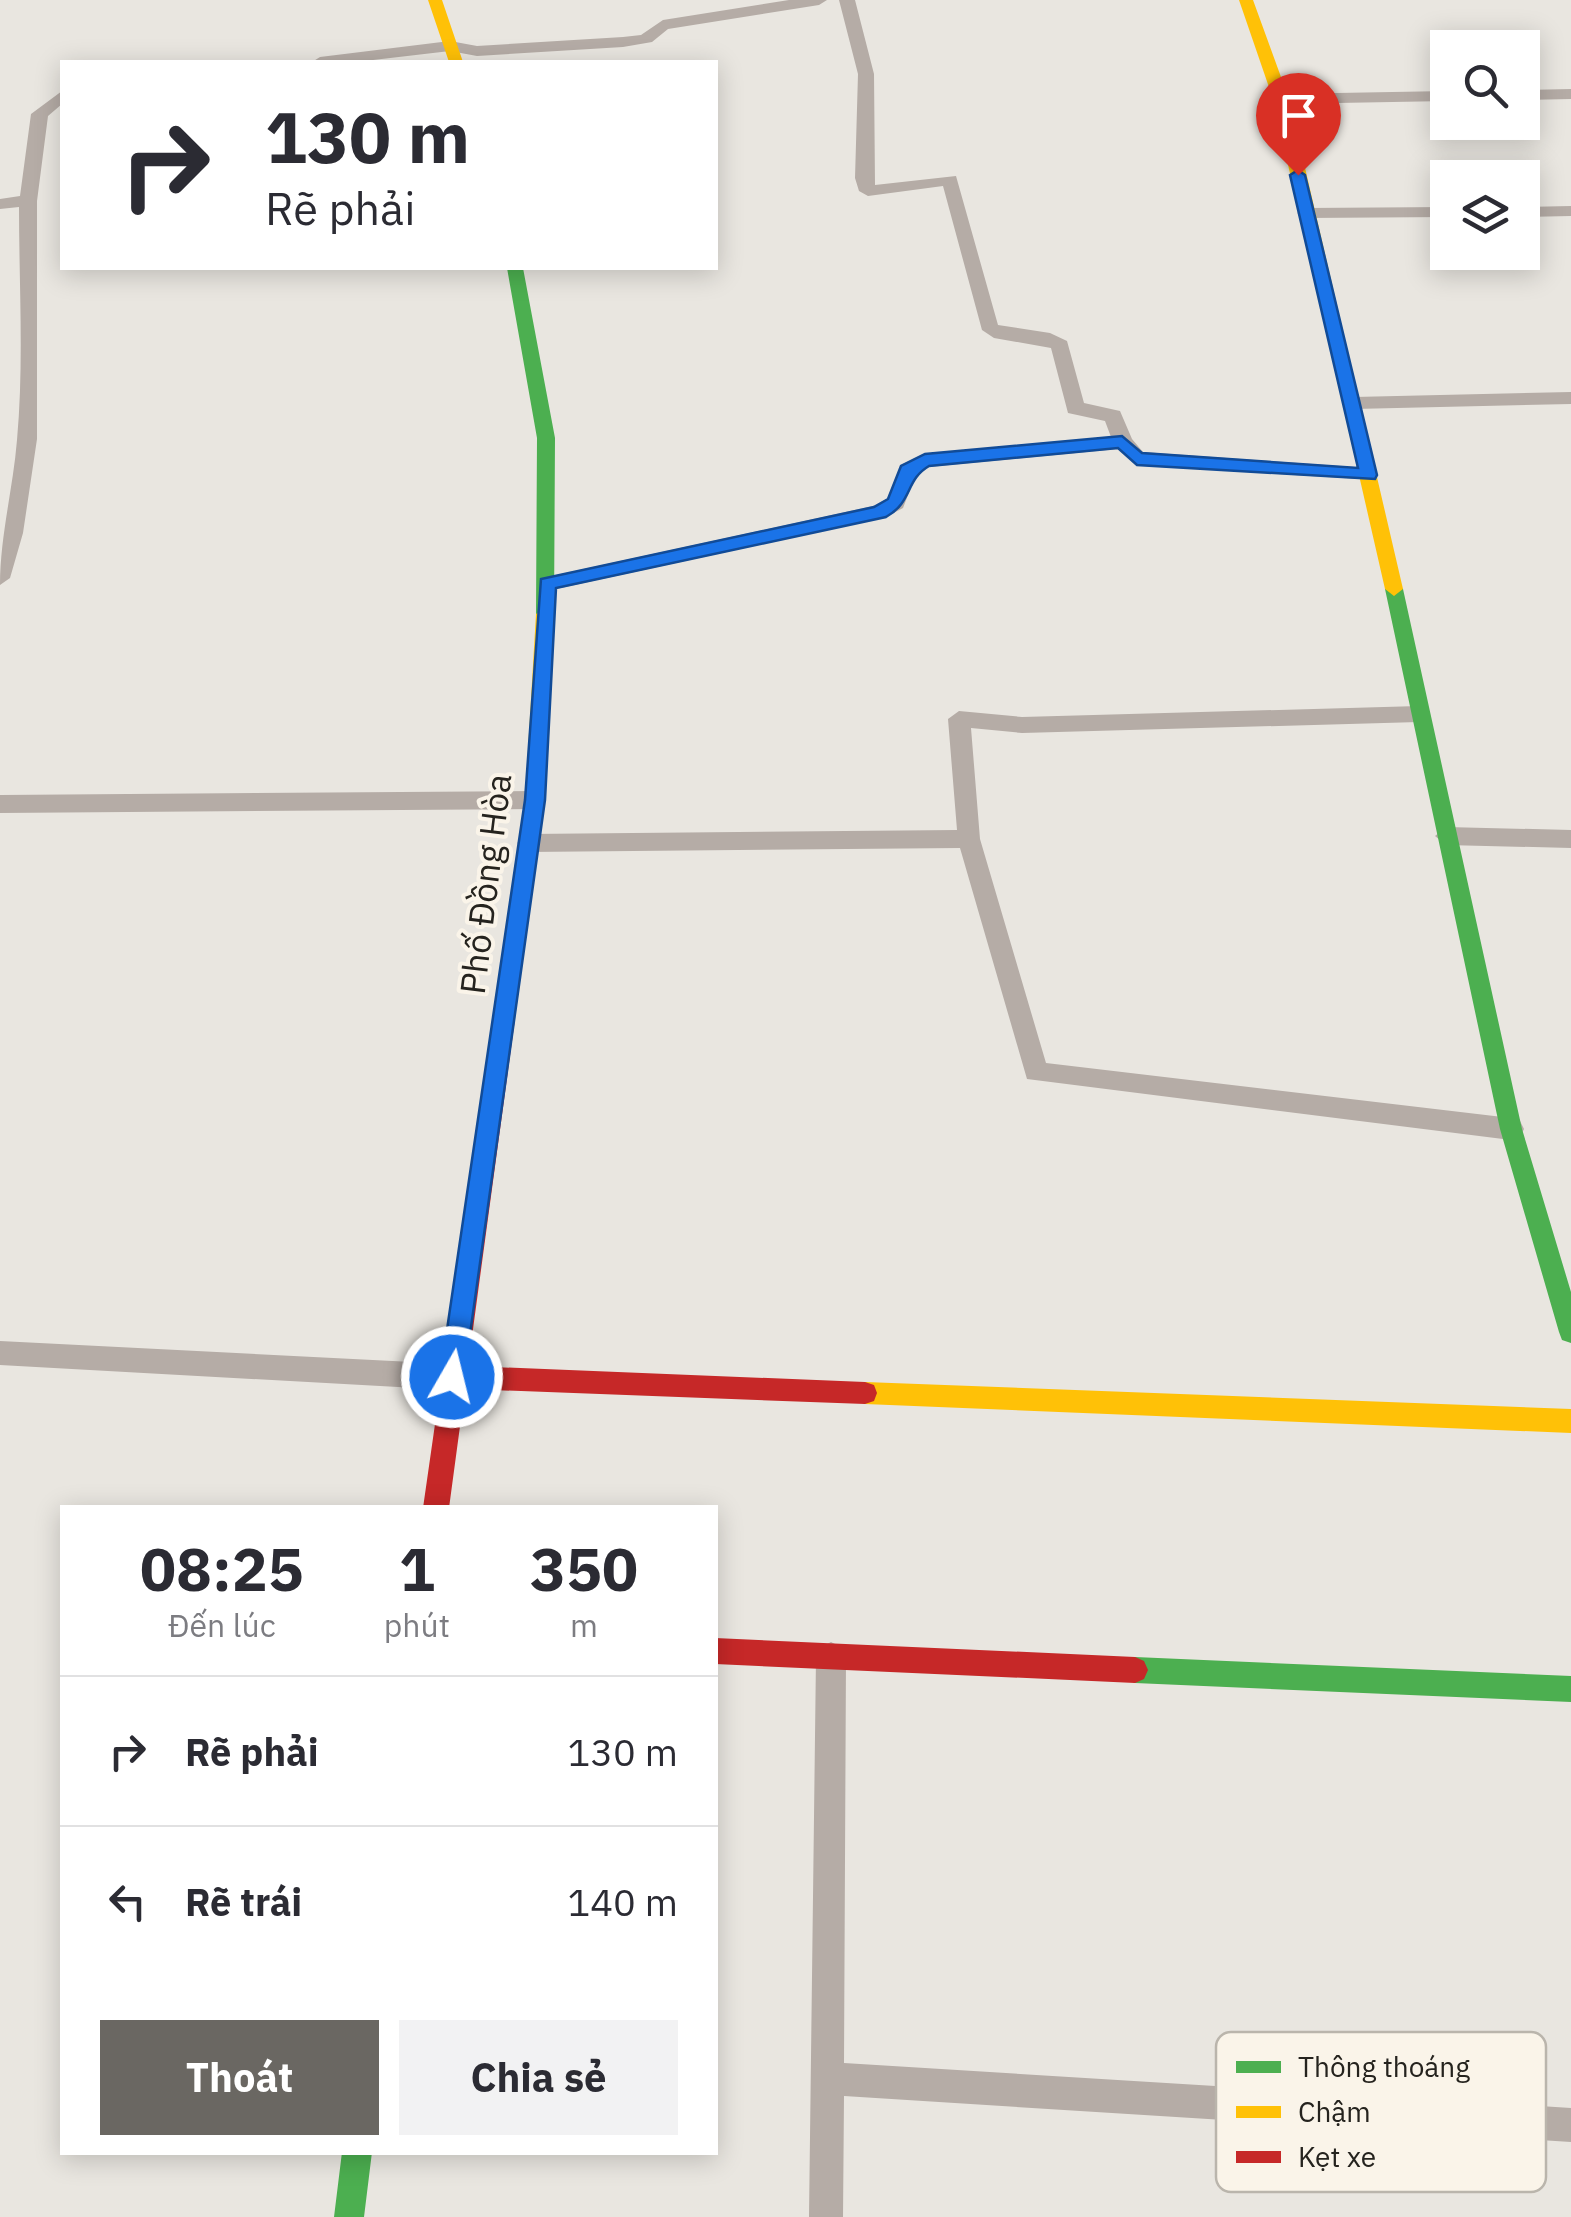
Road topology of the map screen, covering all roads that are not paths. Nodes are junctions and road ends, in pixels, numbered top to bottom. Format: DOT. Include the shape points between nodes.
graph roads {
  1 [pos="435,0"];
  2 [pos="818,0"];
  3 [pos="848,0"];
  4 [pos="1246,0"];
  5 [pos="453,54"];
  6 [pos="353,60"];
  7 [pos="1571,94"];
  8 [pos="1540,95"];
  9 [pos="1430,96"];
  10 [pos="60,98"];
  11 [pos="1281,99"];
  12 [pos="28,201"];
  13 [pos="0,204"];
  14 [pos="1430,212"];
  15 [pos="1540,212"];
  16 [pos="1571,212"];
  17 [pos="1306,213"];
  18 [pos="515,270"];
  19 [pos="1571,398"];
  20 [pos="1354,403"];
  21 [pos="1122,442"];
  22 [pos="1368,475"];
  23 [pos="0,578"];
  24 [pos="547,584"];
  25 [pos="1419,714"];
  26 [pos="535,800"];
  27 [pos="0,804"];
  28 [pos="1446,836"];
  29 [pos="970,839"];
  30 [pos="1571,839"];
  31 [pos="528,843"];
  32 [pos="1511,1129"];
  33 [pos="1571,1332"];
  34 [pos="0,1353"];
  35 [pos="452,1377"];
  36 [pos="1571,1421"];
  37 [pos="436,1505"];
  38 [pos="718,1651"];
  39 [pos="832,1656"];
  40 [pos="1571,1689"];
  41 [pos="825,2078"];
  42 [pos="1216,2103"];
  43 [pos="1546,2123"];
  44 [pos="1571,2125"];
  45 [pos="356,2155"];
  46 [pos="348,2217"];
  47 [pos="826,2217"];
  1 -- 5 [label="main road"];
  2 -- 5 [label="lane" via="663,25 646,39"];
  3 -- 21 [label="lane" via="866,74 868,191 950,180 988,326 1060,345 1076,408 1113,416"];
  4 -- 11 [label="main road"];
  5 -- 6 [label="lane"];
  7 -- 8 [label="lane"];
  9 -- 11 [label="lane"];
  10 -- 12 [label="lane" via="40,114"];
  11 -- 17 [label="main road"];
  12 -- 13 [label="lane"];
  12 -- 23 [label="lane" via="26,476"];
  14 -- 17 [label="lane"];
  15 -- 16 [label="lane"];
  17 -- 20 [label="main road"];
  18 -- 24 [label="main road, Phố Đồng Hòa" via="546,438"];
  19 -- 20 [label="lane"];
  20 -- 22 [label="main road"];
  21 -- 22 [label="lane" via="1137,458"];
  21 -- 24 [label="lane" via="925,460 908,470 896,503 879,512"];
  22 -- 25 [label="main road"];
  24 -- 26 [label="main road, Phố Đồng Hòa"];
  25 -- 28 [label="main road"];
  25 -- 29 [label="lane" via="1022,725 960,719"];
  26 -- 27 [label="lane"];
  26 -- 31 [label="main road, Phố Đồng Hòa"];
  28 -- 30 [label="lane"];
  28 -- 32 [label="main road"];
  29 -- 31 [label="lane"];
  29 -- 32 [label="lane" via="1036,1072"];
  31 -- 35 [label="main road, Phố Đồng Hòa"];
  32 -- 33 [label="main road"];
  34 -- 35 [label="lane"];
  35 -- 36 [label="main road"];
  35 -- 37 [label="main road, Phố Đồng Hòa"];
  38 -- 39 [label="main road"];
  39 -- 40 [label="main road"];
  39 -- 41 [label="lane"];
  41 -- 42 [label="lane"];
  41 -- 47 [label="lane"];
  43 -- 44 [label="lane"];
  45 -- 46 [label="main road"];
}
